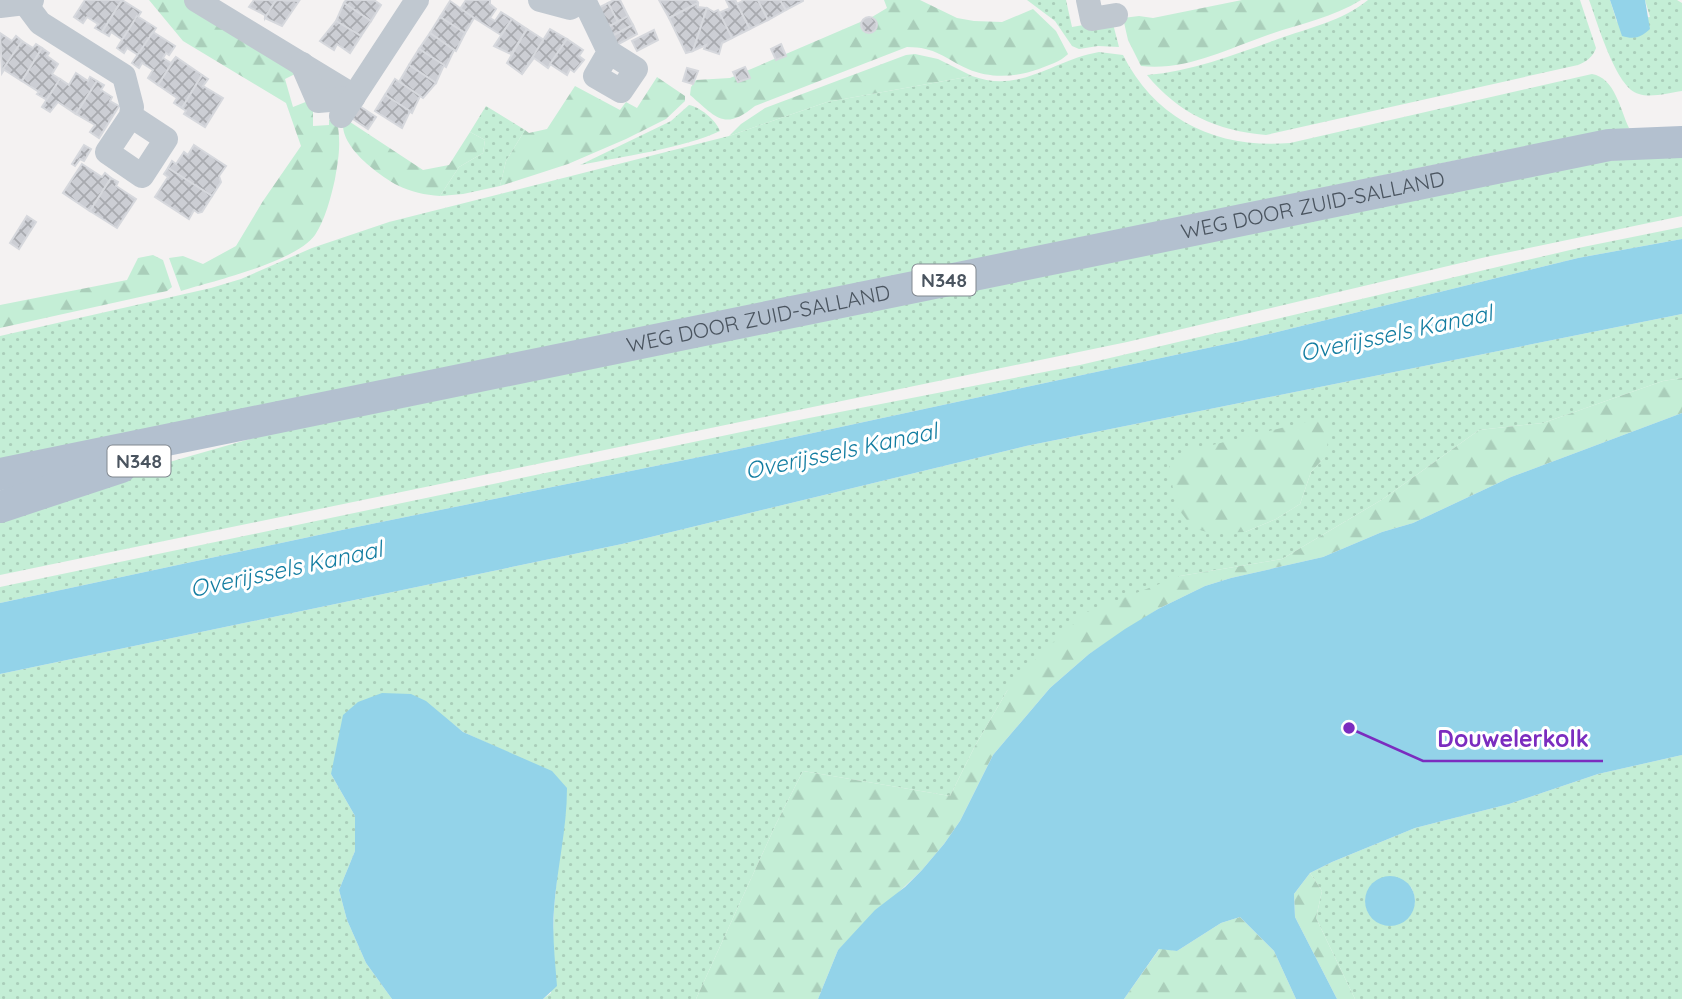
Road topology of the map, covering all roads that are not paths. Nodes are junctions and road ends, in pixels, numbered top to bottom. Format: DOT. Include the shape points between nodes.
graph roads {
  1 [pos="195,0"];
  2 [pos="417,0"];
  3 [pos="540,0"];
  4 [pos="584,0"];
  5 [pos="1088,0"];
  6 [pos="13,3"];
  7 [pos="1115,11"];
  8 [pos="609,52"];
  9 [pos="131,116"];
  10 [pos="1682,132"];
  11 [pos="1682,142"];
  12 [pos="1609,145"];
  13 [pos="278,416"];
  14 [pos="0,474"];
  15 [pos="0,507"];
  1 -- 2 [label="street" via="302,64 349,103"];
  3 -- 4 [label="street" via="570,8"];
  4 -- 8 [label="street"];
  5 -- 7 [label="street" via="1092,19"];
  6 -- 9 [label="street" via="124,76"];
  10 -- 12 [label="main road, N348"];
  11 -- 12 [label="main road, WEG DOOR ZUID-SALLAND / N348"];
  12 -- 13 [label="main road, WEG DOOR ZUID-SALLAND / N348"];
  13 -- 14 [label="main road, WEG DOOR ZUID-SALLAND / N348"];
  13 -- 15 [label="main road, N348"];
}
